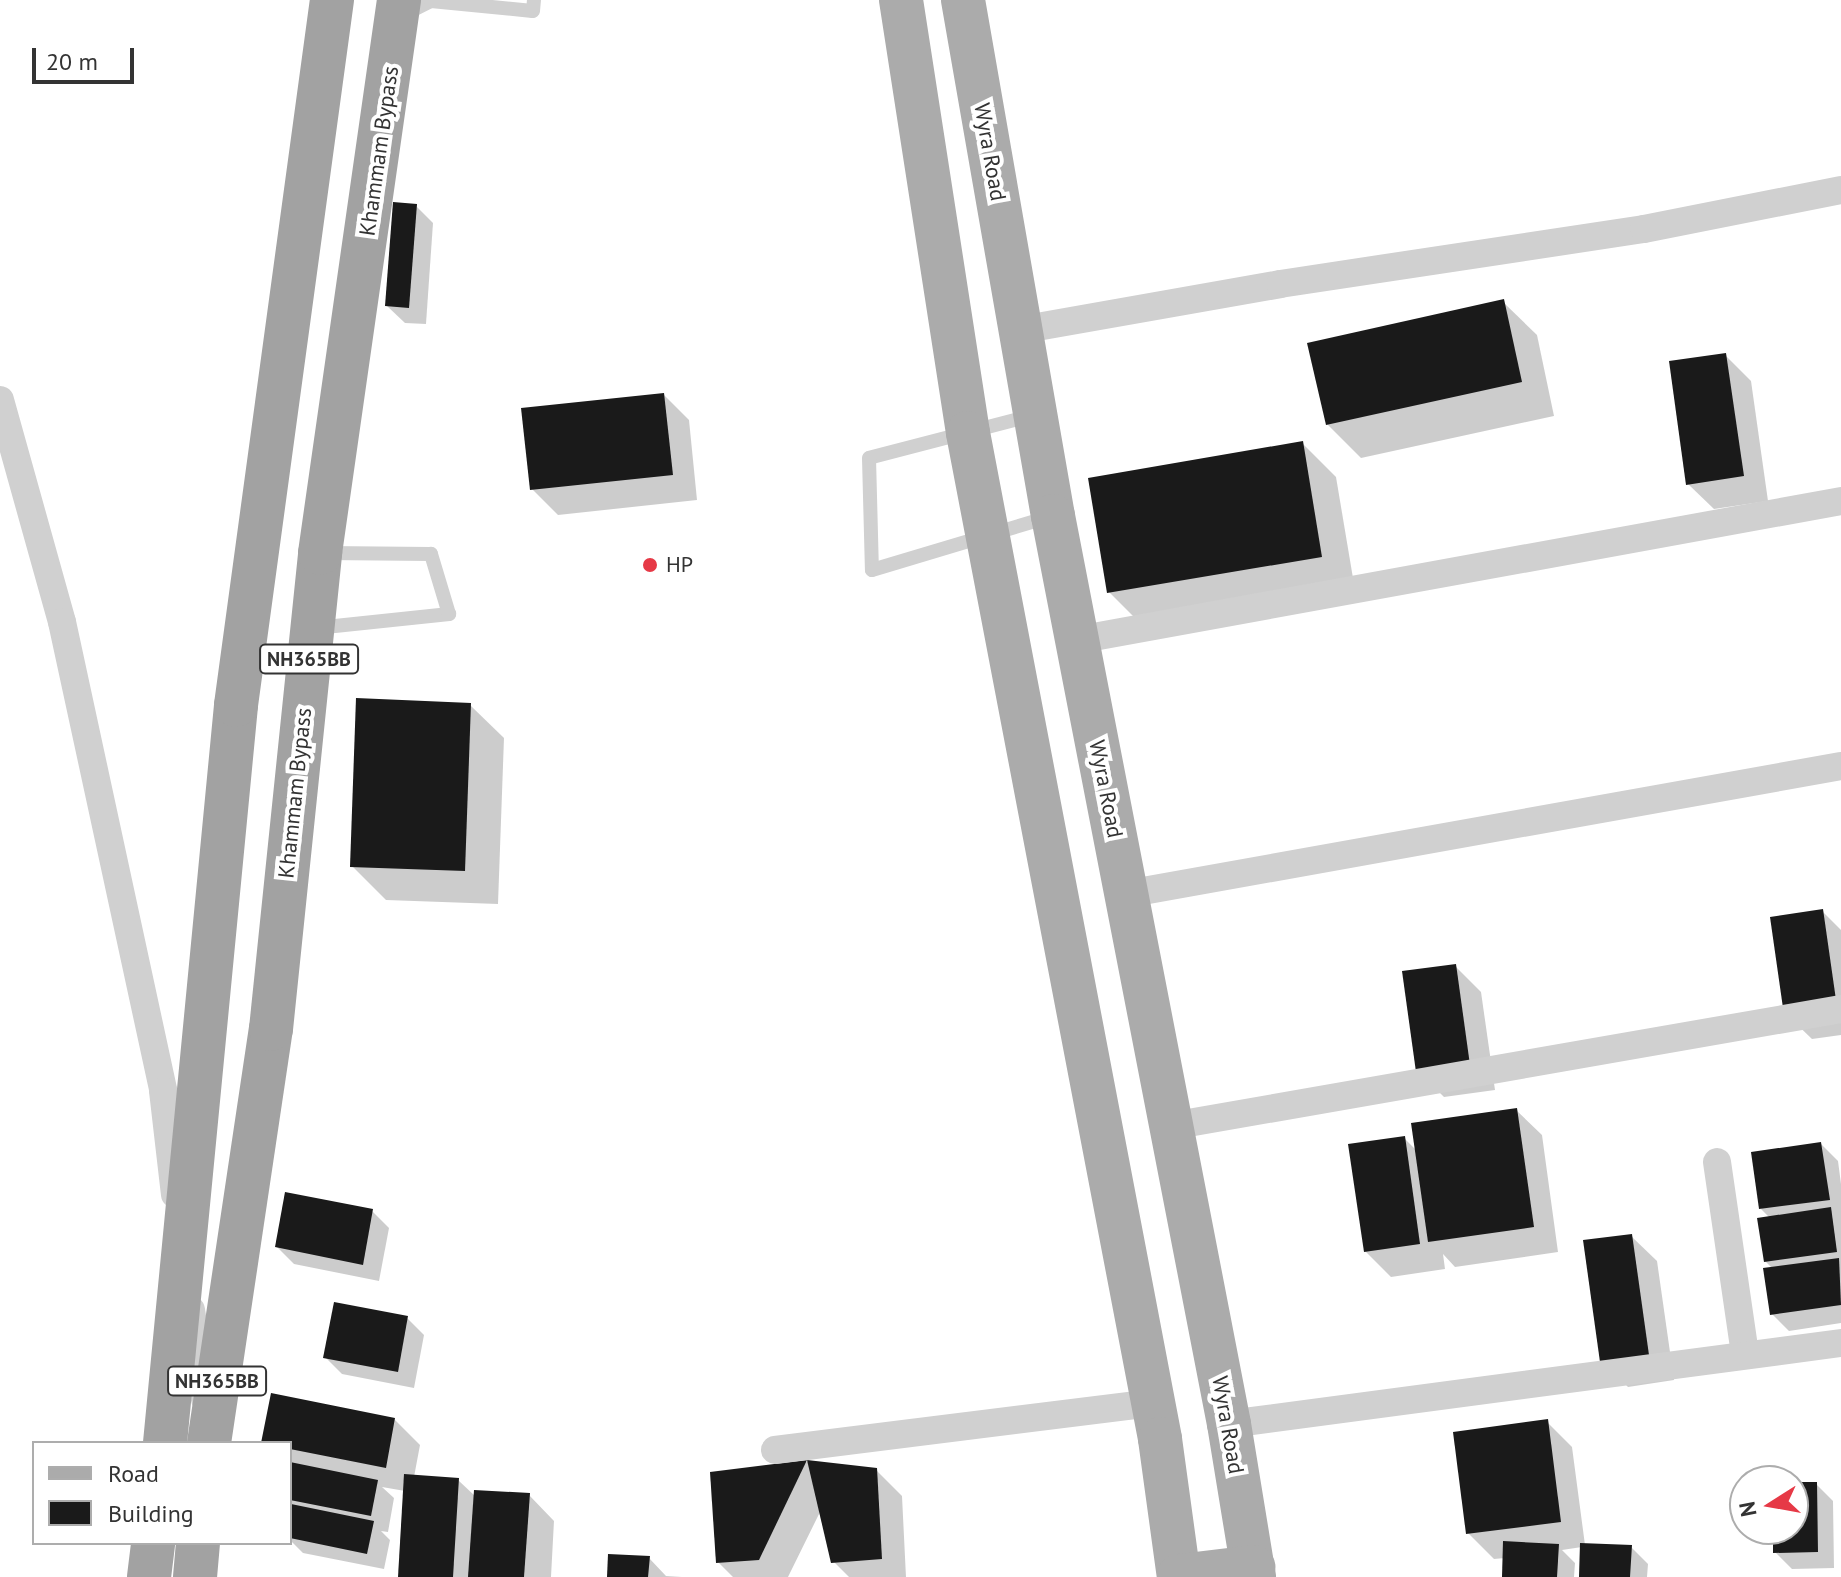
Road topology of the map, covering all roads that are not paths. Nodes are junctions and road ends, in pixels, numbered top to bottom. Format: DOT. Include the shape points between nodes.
graph roads {
  1 [pos="332,0"];
  2 [pos="534,0"];
  3 [pos="901,0"];
  4 [pos="963,0"];
  5 [pos="398,11"];
  6 [pos="1841,190"];
  7 [pos="1020,330"];
  8 [pos="0,400"];
  9 [pos="1034,415"];
  10 [pos="968,433"];
  11 [pos="1841,501"];
  12 [pos="1053,516"];
  13 [pos="986,532"];
  14 [pos="320,553"];
  15 [pos="312,628"];
  16 [pos="1077,640"];
  17 [pos="1841,766"];
  18 [pos="1126,894"];
  19 [pos="1841,1009"];
  20 [pos="1171,1126"];
  21 [pos="1717,1162"];
  22 [pos="185,1274"];
  23 [pos="1841,1343"];
  24 [pos="1745,1353"];
  25 [pos="1153,1403"];
  26 [pos="1229,1424"];
  27 [pos="210,1437"];
  28 [pos="165,1441"];
  29 [pos="775,1450"];
  30 [pos="153,1545"];
  31 [pos="198,1545"];
  32 [pos="1254,1572"];
  33 [pos="1179,1576"];
  34 [pos="149,1577"];
  35 [pos="195,1577"];
  1 -- 22 [label="highway, NH365BB" via="236,705 204,1012"];
  2 -- 5 [label="lane" via="533,11 431,1"];
  3 -- 10 [label="main road"];
  4 -- 7 [label="main road, Wyra Road"];
  5 -- 14 [label="highway, Khammam Bypass / NH365BB"];
  6 -- 7 [label="street" via="1644,229"];
  7 -- 9 [label="main road, Wyra Road"];
  8 -- 22 [label="street" via="62,622 163,1091"];
  9 -- 10 [label="lane"];
  9 -- 12 [label="main road, Wyra Road"];
  10 -- 13 [label="main road"];
  10 -- 13 [label="lane" via="869,458 872,570"];
  11 -- 16 [label="street"];
  12 -- 13 [label="lane"];
  12 -- 16 [label="main road, Wyra Road"];
  13 -- 25 [label="main road"];
  14 -- 15 [label="highway, Khammam Bypass / NH365BB"];
  14 -- 15 [label="lane" via="431,554 449,614"];
  15 -- 27 [label="highway, Khammam Bypass / NH365BB" via="271,1029"];
  16 -- 18 [label="main road, Wyra Road"];
  17 -- 18 [label="street"];
  18 -- 20 [label="main road, Wyra Road"];
  19 -- 20 [label="street"];
  20 -- 26 [label="main road, Wyra Road"];
  21 -- 24 [label="street"];
  22 -- 27 [label="street"];
  22 -- 28 [label="highway, NH365BB"];
  23 -- 24 [label="street"];
  24 -- 26 [label="street"];
  25 -- 29 [label="street"];
  25 -- 33 [label="main road"];
  26 -- 32 [label="main road, Wyra Road"];
  30 -- 34 [label="highway"];
  31 -- 35 [label="highway"];
  32 -- 33 [label="main road"];
}
